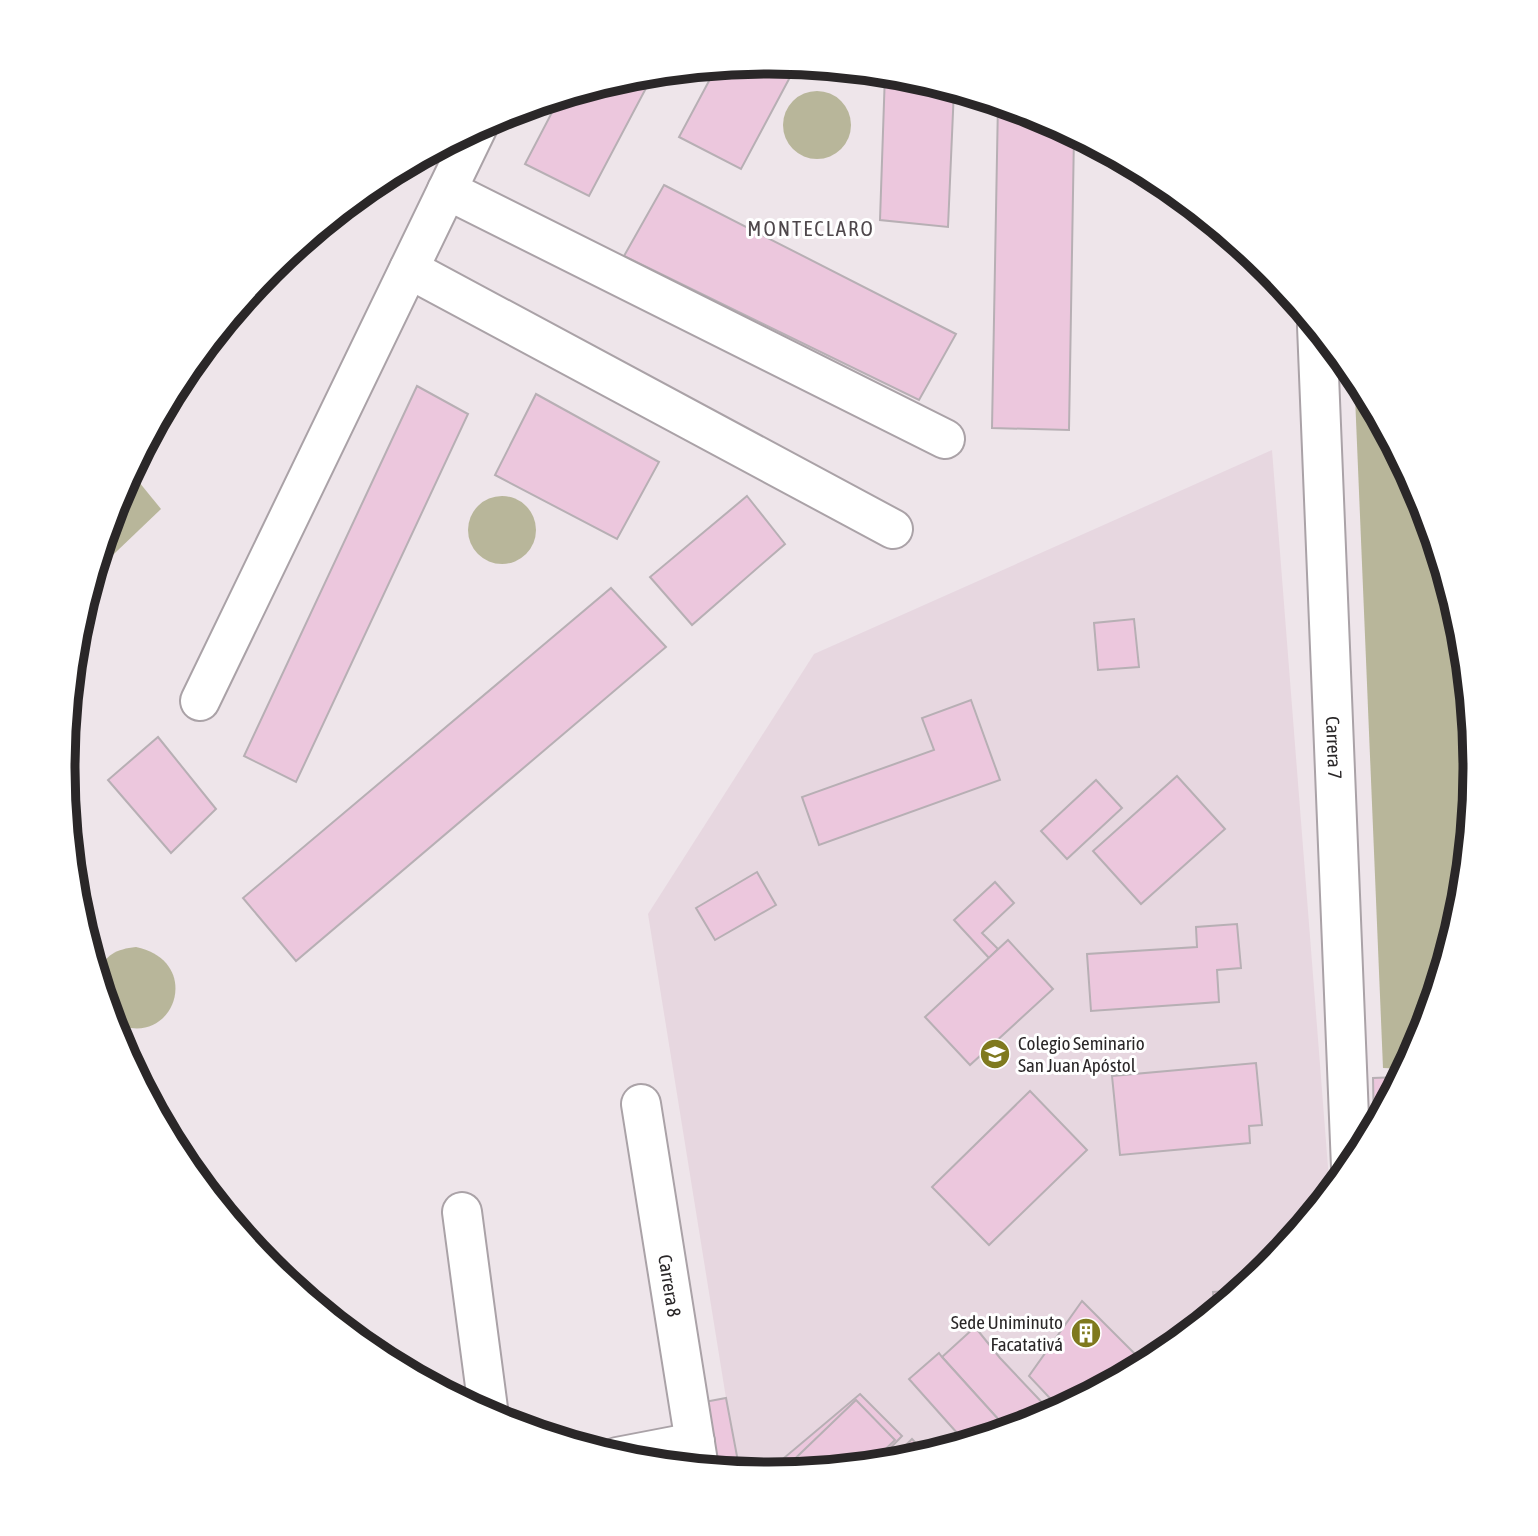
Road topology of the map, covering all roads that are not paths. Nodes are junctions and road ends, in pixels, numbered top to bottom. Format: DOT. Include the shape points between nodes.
graph roads {
  1 [pos="471,141"];
  2 [pos="447,190"];
  3 [pos="409,269"];
  4 [pos="1318,342"];
  5 [pos="945,439"];
  6 [pos="893,529"];
  7 [pos="200,701"];
  8 [pos="641,1104"];
  9 [pos="1350,1147"];
  10 [pos="462,1212"];
  11 [pos="487,1403"];
  12 [pos="697,1455"];
  13 [pos="671,1456"];
  1 -- 2 [label="street"];
  2 -- 3 [label="street"];
  2 -- 5 [label="street"];
  3 -- 6 [label="street"];
  3 -- 7 [label="street"];
  4 -- 9 [label="street, Carrera 7"];
  8 -- 12 [label="street, Carrera 8"];
  10 -- 11 [label="street"];
  12 -- 13 [label="street"];
}
